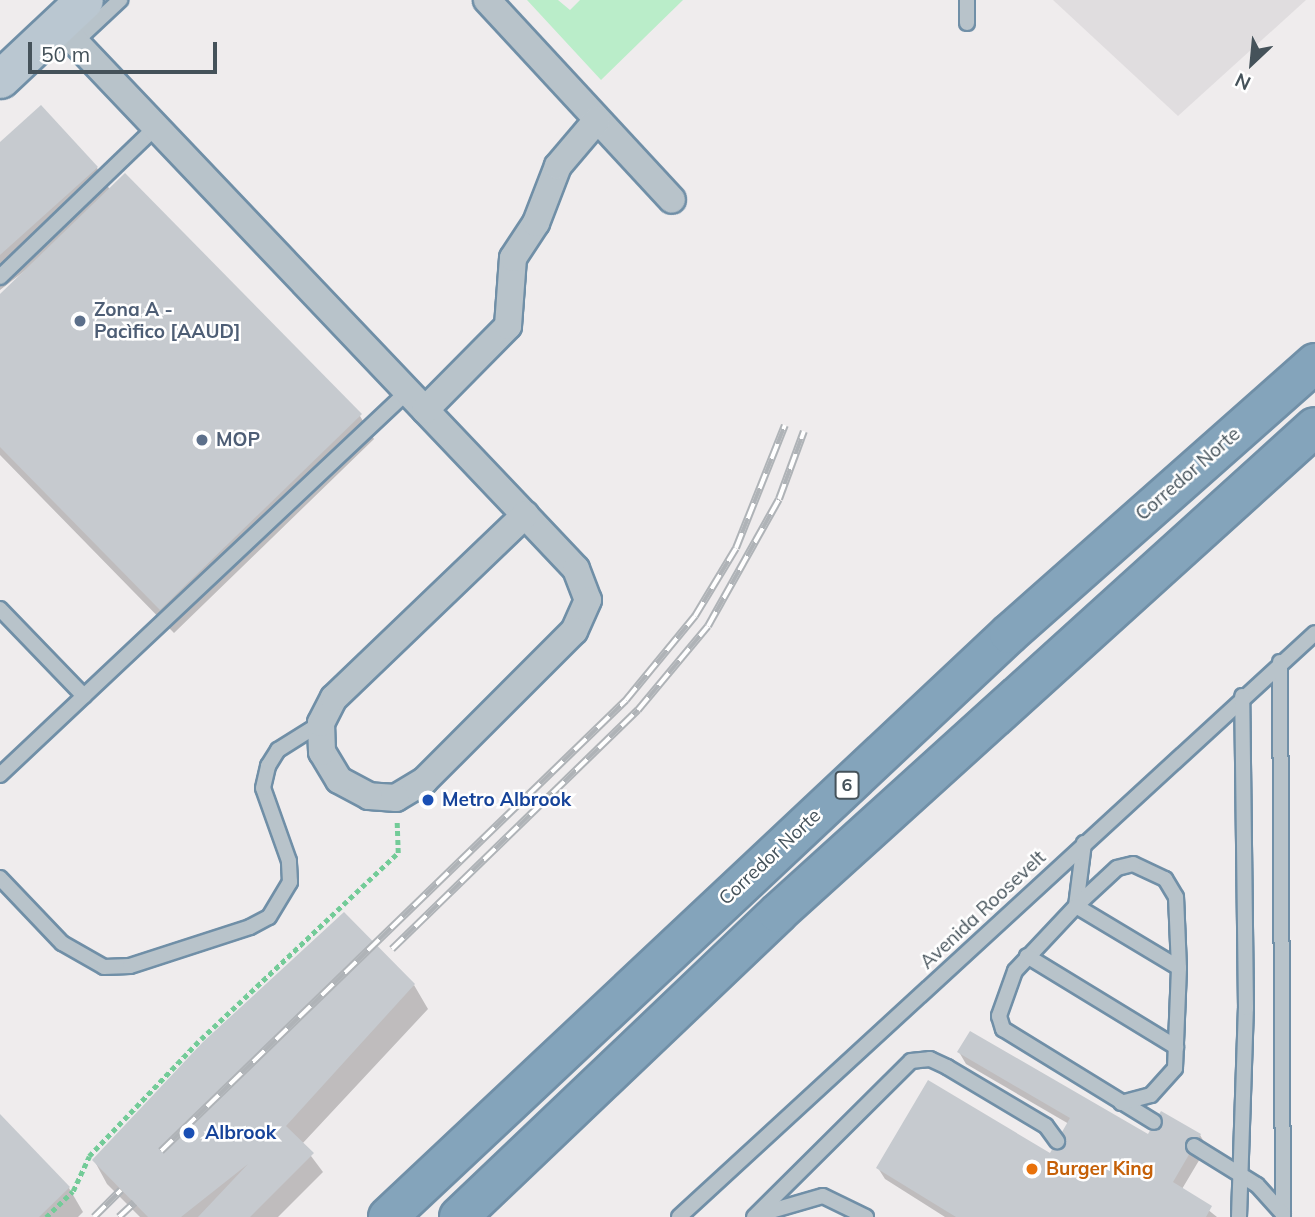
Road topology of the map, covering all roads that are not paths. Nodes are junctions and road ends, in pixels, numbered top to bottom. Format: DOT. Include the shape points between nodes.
graph roads {
  1 [pos="120,0"];
  2 [pos="487,0"];
  3 [pos="967,0"];
  4 [pos="72,22"];
  5 [pos="967,23"];
  6 [pos="0,79"];
  7 [pos="597,120"];
  8 [pos="156,127"];
  9 [pos="672,200"];
  10 [pos="0,277"];
  11 [pos="1315,363"];
  12 [pos="416,401"];
  13 [pos="1315,427"];
  14 [pos="525,515"];
  15 [pos="0,610"];
  16 [pos="1315,633"];
  17 [pos="1280,662"];
  18 [pos="84,696"];
  19 [pos="1242,696"];
  20 [pos="321,723"];
  21 [pos="0,775"];
  22 [pos="1084,842"];
  23 [pos="0,878"];
  24 [pos="1076,906"];
  25 [pos="1027,956"];
  26 [pos="1179,968"];
  27 [pos="1176,1047"];
  28 [pos="1121,1102"];
  29 [pos="1154,1122"];
  30 [pos="1057,1141"];
  31 [pos="1194,1146"];
  32 [pos="1243,1175"];
  33 [pos="1283,1215"];
  34 [pos="388,1217"];
  35 [pos="460,1217"];
  36 [pos="679,1217"];
  37 [pos="755,1217"];
  38 [pos="866,1217"];
  39 [pos="1239,1217"];
  1 -- 4 [label="lane"];
  2 -- 7 [label="street"];
  3 -- 5 [label="lane"];
  4 -- 6 [label="main road"];
  4 -- 8 [label="street"];
  7 -- 9 [label="street"];
  7 -- 12 [label="street" via="558,166 536,223 513,257 508,326"];
  8 -- 10 [label="lane"];
  8 -- 12 [label="street"];
  11 -- 34 [label="highway, Corredor Norte / 6" via="1009,634"];
  12 -- 14 [label="street"];
  12 -- 18 [label="lane"];
  13 -- 35 [label="highway, 6" via="789,903"];
  14 -- 20 [label="street" via="334,698"];
  14 -- 20 [label="street" via="576,569 588,600 573,631 424,781 396,798 369,796 339,780 321,752"];
  15 -- 18 [label="lane"];
  16 -- 17 [label="lane, Avenida Roosevelt"];
  17 -- 19 [label="lane, Avenida Roosevelt"];
  17 -- 33 [label="lane"];
  18 -- 21 [label="lane"];
  19 -- 22 [label="lane, Avenida Roosevelt"];
  19 -- 32 [label="lane"];
  20 -- 23 [label="lane" via="278,750 268,766 263,788 289,861 290,882 269,917 250,927 130,966 104,967 62,943"];
  22 -- 24 [label="lane"];
  22 -- 36 [label="lane, Avenida Roosevelt"];
  24 -- 25 [label="lane"];
  24 -- 26 [label="lane"];
  24 -- 26 [label="lane" via="1117,868 1133,864 1165,879 1176,897"];
  25 -- 27 [label="lane"];
  25 -- 28 [label="lane" via="1001,1004 1003,1029"];
  26 -- 27 [label="lane"];
  27 -- 28 [label="lane" via="1165,1086"];
  28 -- 29 [label="lane"];
  30 -- 37 [label="lane" via="1046,1126 947,1067 930,1059 911,1061"];
  31 -- 32 [label="lane"];
  32 -- 33 [label="lane"];
  32 -- 39 [label="lane"];
  37 -- 38 [label="lane" via="823,1196"];
}
